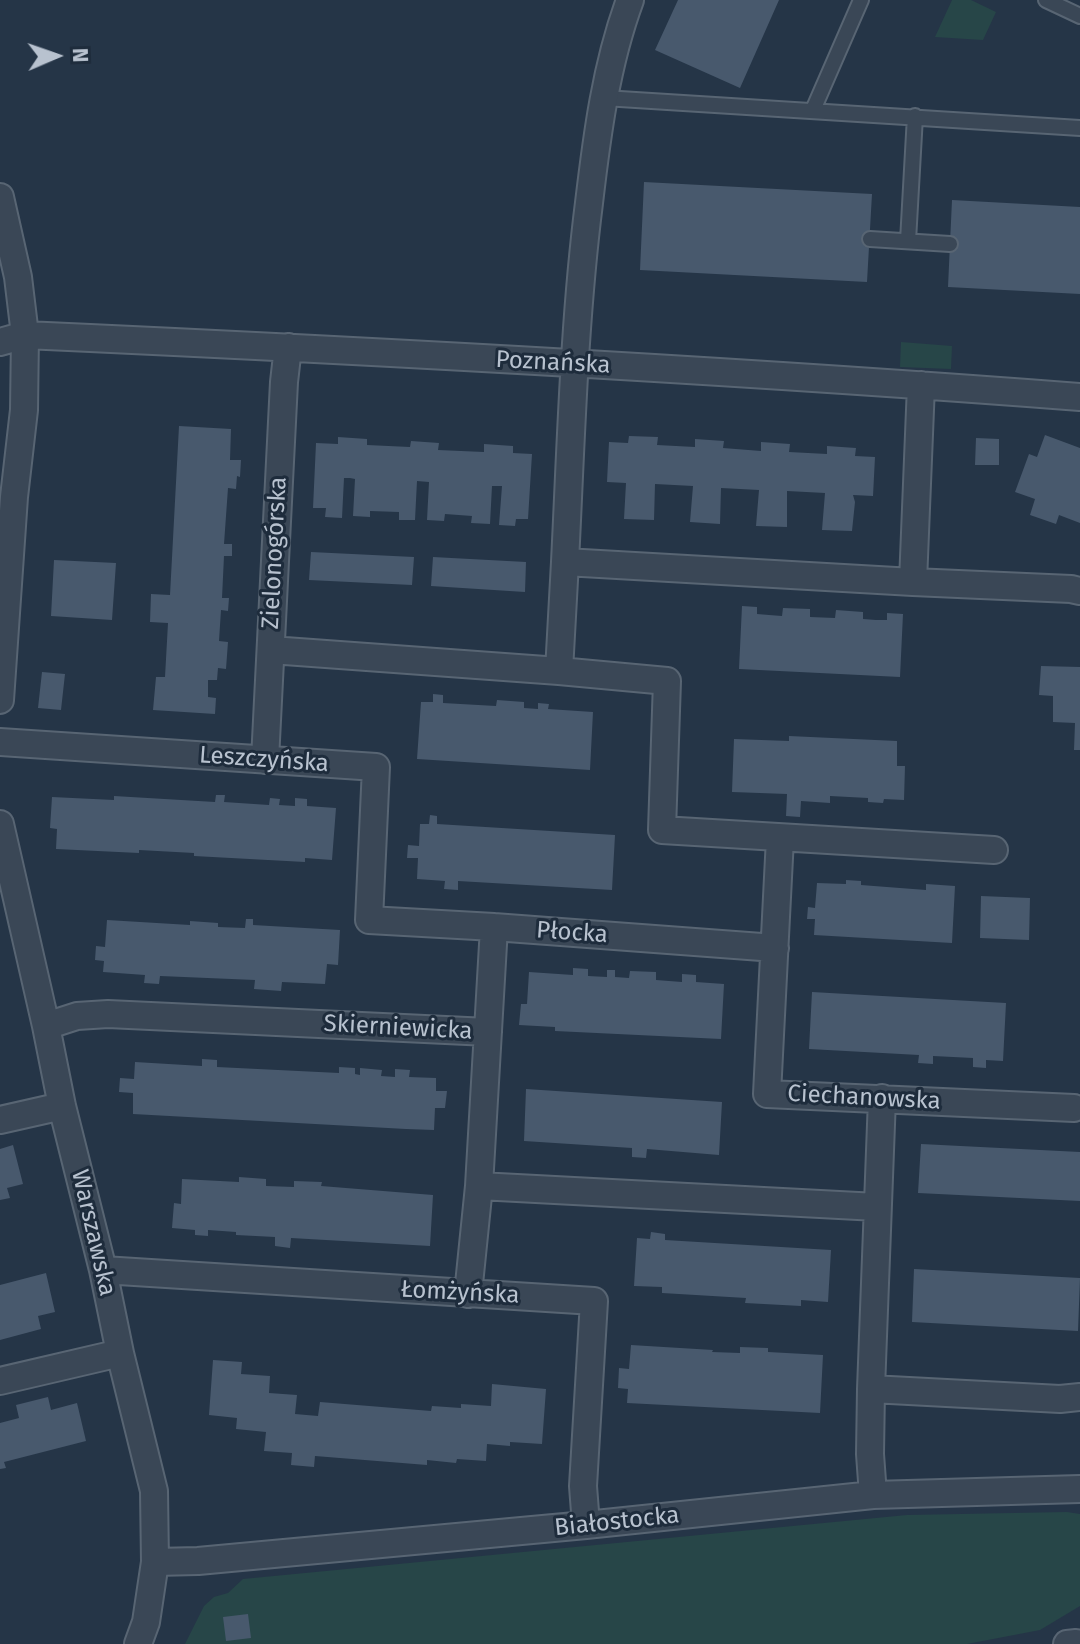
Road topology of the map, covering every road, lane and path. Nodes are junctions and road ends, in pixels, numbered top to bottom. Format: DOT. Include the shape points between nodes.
graph roads {
  1 [pos="630,0"];
  2 [pos="861,0"];
  3 [pos="1046,0"];
  4 [pos="1080,16"];
  5 [pos="604,98"];
  6 [pos="813,110"];
  7 [pos="915,116"];
  8 [pos="1080,128"];
  9 [pos="0,197"];
  10 [pos="870,239"];
  11 [pos="908,241"];
  12 [pos="950,244"];
  13 [pos="13,338"];
  14 [pos="288,347"];
  15 [pos="574,364"];
  16 [pos="921,385"];
  17 [pos="1080,397"];
  18 [pos="7,498"];
  19 [pos="565,562"];
  20 [pos="913,582"];
  21 [pos="1080,591"];
  22 [pos="271,650"];
  23 [pos="559,671"];
  24 [pos="0,700"];
  25 [pos="0,742"];
  26 [pos="265,760"];
  27 [pos="0,824"];
  28 [pos="780,838"];
  29 [pos="994,850"];
  30 [pos="369,920"];
  31 [pos="494,927"];
  32 [pos="775,948"];
  33 [pos="46,1026"];
  34 [pos="488,1032"];
  35 [pos="882,1098"];
  36 [pos="62,1106"];
  37 [pos="1074,1108"];
  38 [pos="0,1120"];
  39 [pos="479,1186"];
  40 [pos="877,1207"];
  41 [pos="103,1270"];
  42 [pos="468,1294"];
  43 [pos="120,1353"];
  44 [pos="0,1381"];
  45 [pos="871,1389"];
  46 [pos="1080,1397"];
  47 [pos="1080,1489"];
  48 [pos="873,1495"];
  49 [pos="586,1525"];
  50 [pos="155,1562"];
  51 [pos="138,1644"];
  1 -- 5 [label="street"];
  2 -- 6 [label="lane"];
  3 -- 4 [label="lane"];
  5 -- 6 [label="lane"];
  5 -- 15 [label="street" via="580,273"];
  6 -- 7 [label="lane"];
  7 -- 8 [label="lane"];
  7 -- 11 [label="lane"];
  9 -- 13 [label="street" via="18,277"];
  10 -- 11 [label="lane"];
  11 -- 12 [label="lane"];
  13 -- 14 [label="street, Poznańska"];
  13 -- 18 [label="street" via="24,410"];
  14 -- 15 [label="street, Poznańska"];
  14 -- 22 [label="street, Zielonogórska"];
  15 -- 16 [label="street, Poznańska"];
  15 -- 19 [label="street"];
  16 -- 17 [label="street, Poznańska"];
  16 -- 20 [label="street"];
  18 -- 24 [label="street"];
  19 -- 20 [label="street"];
  19 -- 23 [label="street"];
  20 -- 21 [label="street"];
  22 -- 23 [label="street"];
  22 -- 26 [label="street, Zielonogórska"];
  23 -- 28 [label="street" via="667,681 662,830"];
  25 -- 26 [label="street, Leszczyńska"];
  26 -- 30 [label="street, Leszczyńska" via="376,767"];
  27 -- 33 [label="street, Warszawska"];
  28 -- 29 [label="street"];
  28 -- 32 [label="street, Ciechanowska"];
  30 -- 31 [label="street, Płocka"];
  31 -- 32 [label="street, Płocka"];
  31 -- 34 [label="street"];
  32 -- 35 [label="street, Ciechanowska" via="767,1094"];
  33 -- 34 [label="street, Skierniewicka" via="108,1014"];
  33 -- 36 [label="street, Warszawska"];
  34 -- 39 [label="street, Skierniewicka"];
  35 -- 37 [label="street, Ciechanowska"];
  35 -- 40 [label="street"];
  36 -- 38 [label="street"];
  36 -- 41 [label="street, Warszawska"];
  39 -- 40 [label="street"];
  39 -- 42 [label="street, Skierniewicka"];
  40 -- 45 [label="street"];
  41 -- 42 [label="street, Łomżyńska"];
  41 -- 43 [label="street, Warszawska"];
  42 -- 49 [label="street, Łomżyńska" via="594,1301 583,1486"];
  43 -- 44 [label="street"];
  43 -- 50 [label="street, Warszawska" via="154,1491"];
  45 -- 46 [label="street"];
  45 -- 48 [label="street"];
  47 -- 48 [label="street, Białostocka"];
  48 -- 49 [label="street, Białostocka"];
  49 -- 50 [label="street, Białostocka"];
  50 -- 51 [label="street, Warszawska"];
}
